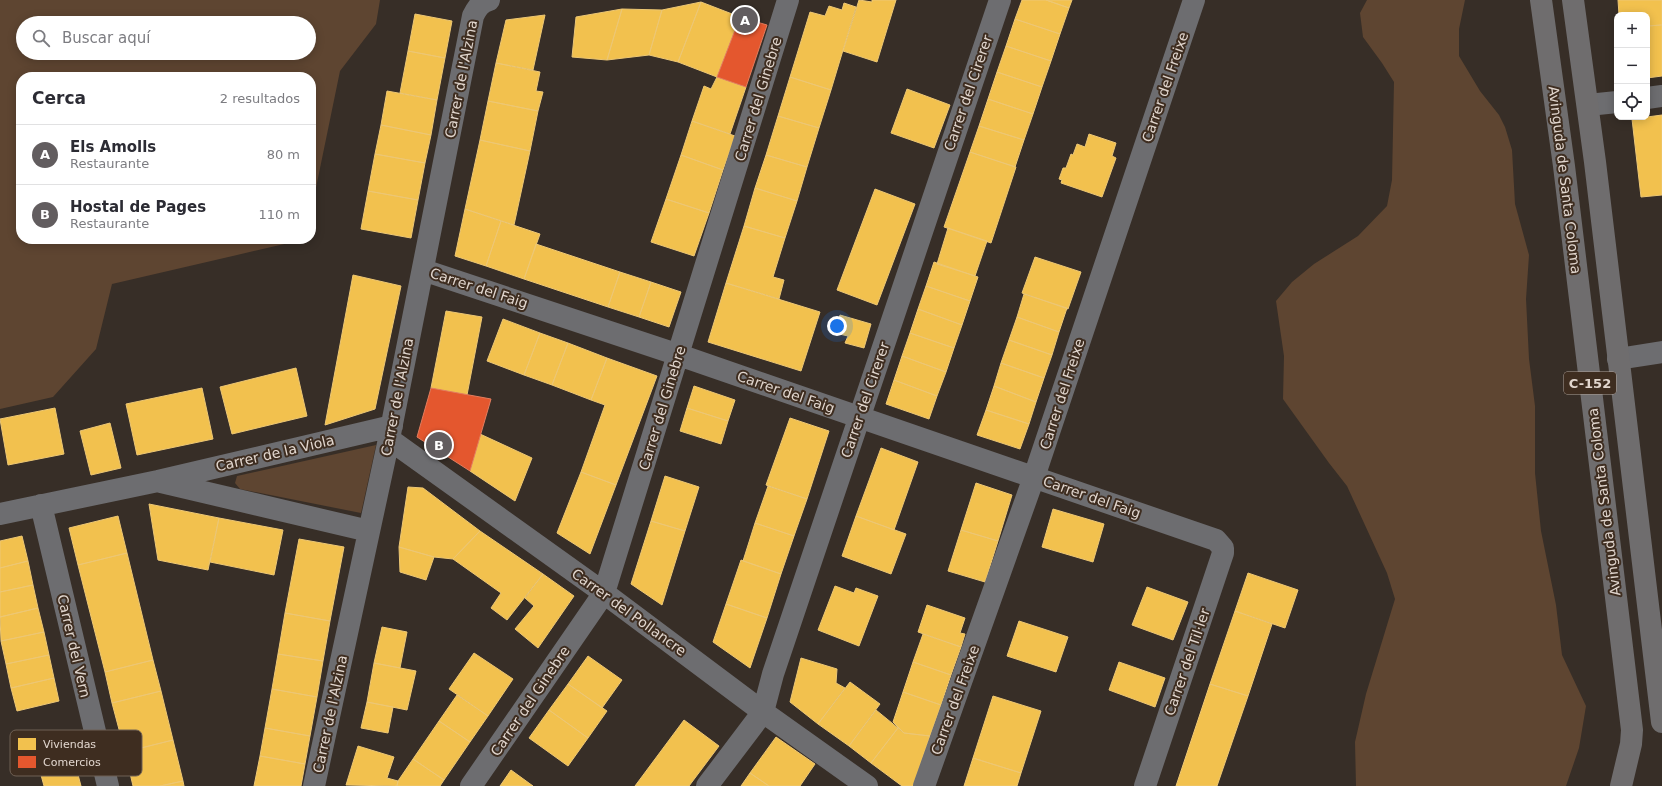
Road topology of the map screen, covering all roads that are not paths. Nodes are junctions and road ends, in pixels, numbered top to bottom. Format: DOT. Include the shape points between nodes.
graph roads {
  1 [pos="788,0"];
  2 [pos="1000,0"];
  3 [pos="1194,0"];
  4 [pos="1540,0"];
  5 [pos="1573,0"];
  6 [pos="483,4"];
  7 [pos="1662,96"];
  8 [pos="1650,98"];
  9 [pos="1614,102"];
  10 [pos="1588,105"];
  11 [pos="423,270"];
  12 [pos="1662,352"];
  13 [pos="679,355"];
  14 [pos="1618,359"];
  15 [pos="859,418"];
  16 [pos="390,432"];
  17 [pos="1034,477"];
  18 [pos="158,481"];
  19 [pos="41,505"];
  20 [pos="0,514"];
  21 [pos="369,531"];
  22 [pos="1216,540"];
  23 [pos="604,593"];
  24 [pos="763,712"];
  25 [pos="1662,722"];
  26 [pos="95,730"];
  27 [pos="106,776"];
  28 [pos="108,786"];
  29 [pos="314,786"];
  30 [pos="471,786"];
  31 [pos="707,786"];
  32 [pos="867,786"];
  33 [pos="924,786"];
  34 [pos="1145,786"];
  35 [pos="1621,786"];
  1 -- 13 [label="street, Carrer del Ginebre"];
  2 -- 15 [label="street, Carrer del Cirerer"];
  3 -- 17 [label="street, Carrer del Freixe"];
  4 -- 35 [label="main road, Avinguda de Santa Coloma / C-152" via="1564,166 1632,730"];
  5 -- 10 [label="main road, C-152"];
  6 -- 11 [label="street, Carrer de l'Alzina" via="474,16"];
  7 -- 8 [label="street"];
  9 -- 10 [label="street"];
  10 -- 14 [label="main road, C-152"];
  11 -- 13 [label="street, Carrer del Faig"];
  11 -- 16 [label="street, Carrer de l'Alzina"];
  12 -- 14 [label="street"];
  13 -- 15 [label="street, Carrer del Faig"];
  13 -- 23 [label="street, Carrer del Ginebre"];
  14 -- 25 [label="main road, C-152"];
  15 -- 17 [label="street, Carrer del Faig"];
  15 -- 24 [label="street, Carrer del Cirerer" via="773,674"];
  16 -- 18 [label="street, Carrer de la Viola"];
  16 -- 21 [label="street, Carrer de l'Alzina"];
  16 -- 23 [label="street, Carrer del Pollancre"];
  17 -- 22 [label="street, Carrer del Faig"];
  17 -- 33 [label="street, Carrer del Freixe"];
  18 -- 19 [label="street, Carrer de la Viola"];
  18 -- 21 [label="street, Carrer de la Viola"];
  19 -- 20 [label="street, Carrer de la Viola"];
  19 -- 26 [label="street, Carrer del Vern"];
  21 -- 29 [label="street, Carrer de l'Alzina"];
  22 -- 34 [label="street, Carrer del Til·ler" via="1223,548 1223,553"];
  23 -- 24 [label="street, Carrer del Pollancre"];
  23 -- 30 [label="street, Carrer del Ginebre"];
  24 -- 31 [label="street, Carrer del Cirerer"];
  24 -- 32 [label="street, Carrer del Pollancre"];
  27 -- 28 [label="street, Carrer del Vern"];
}
